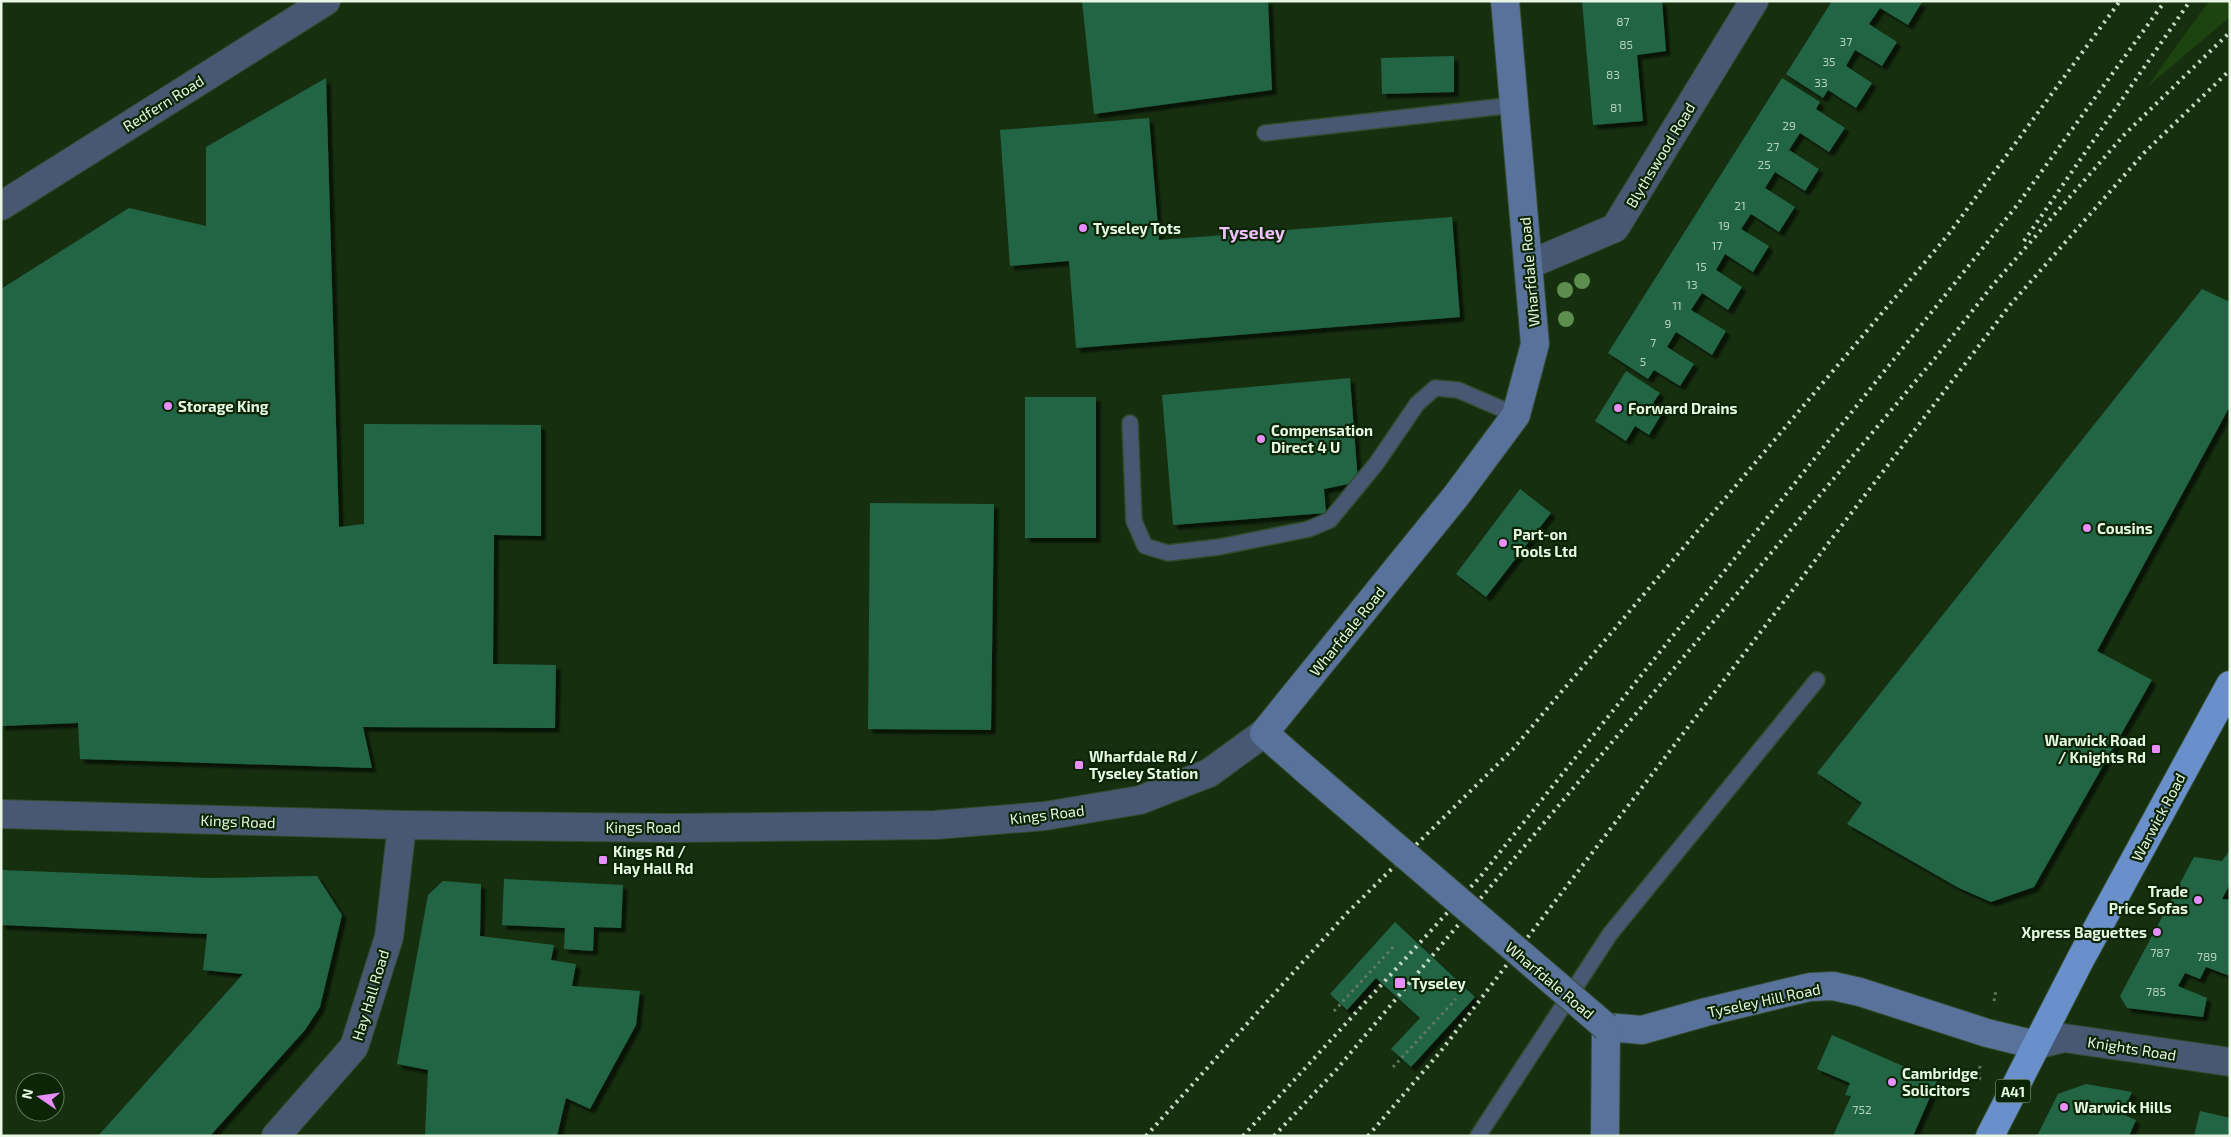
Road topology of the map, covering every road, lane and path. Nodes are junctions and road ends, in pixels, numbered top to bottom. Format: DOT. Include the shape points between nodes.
graph roads {
  1 [pos="1505,1"];
  2 [pos="1754,1"];
  3 [pos="309,6"];
  4 [pos="1514,104"];
  5 [pos="1265,133"];
  6 [pos="1,206"];
  7 [pos="1528,265"];
  8 [pos="1516,415"];
  9 [pos="1130,423"];
  10 [pos="1817,680"];
  11 [pos="2230,685"];
  12 [pos="1264,733"];
  13 [pos="1,814"];
  14 [pos="402,826"];
  15 [pos="1395,945"];
  16 [pos="1456,999"];
  17 [pos="1334,1011"];
  18 [pos="1606,1027"];
  19 [pos="2036,1045"];
  20 [pos="2230,1062"];
  21 [pos="1393,1067"];
  22 [pos="276,1136"];
  23 [pos="1478,1136"];
  24 [pos="1605,1136"];
  25 [pos="1990,1136"];
  1 -- 4 [label="main road, Wharfdale Road"];
  2 -- 7 [label="street, Blythswood Road" via="1615,228"];
  3 -- 6 [label="street, Redfern Road"];
  4 -- 5 [label="lane"];
  4 -- 7 [label="main road, Wharfdale Road"];
  7 -- 8 [label="main road, Wharfdale Road" via="1535,344"];
  8 -- 9 [label="lane" via="1458,390 1435,388 1416,404 1376,464 1330,520 1309,529 1168,553 1145,546 1134,521"];
  8 -- 12 [label="main road, Wharfdale Road" via="1456,496"];
  10 -- 23 [label="lane" via="1610,934"];
  11 -- 19 [label="highway, Warwick Road / A41"];
  12 -- 14 [label="street, Kings Road" via="1209,773 1140,800 1045,816 935,825 673,828"];
  12 -- 18 [label="main road, Wharfdale Road, bridge"];
  13 -- 14 [label="street, Kings Road"];
  14 -- 22 [label="street, Hay Hall Road" via="388,937 354,1046"];
  15 -- 17 [label="path"];
  16 -- 21 [label="path"];
  18 -- 19 [label="main road, Tyseley Hill Road" via="1642,1030 1800,989 1833,986"];
  18 -- 24 [label="main road, Wharfdale Road"];
  19 -- 20 [label="street, Knights Road" via="2064,1038"];
  19 -- 25 [label="highway, Warwick Road / A41"];
}
